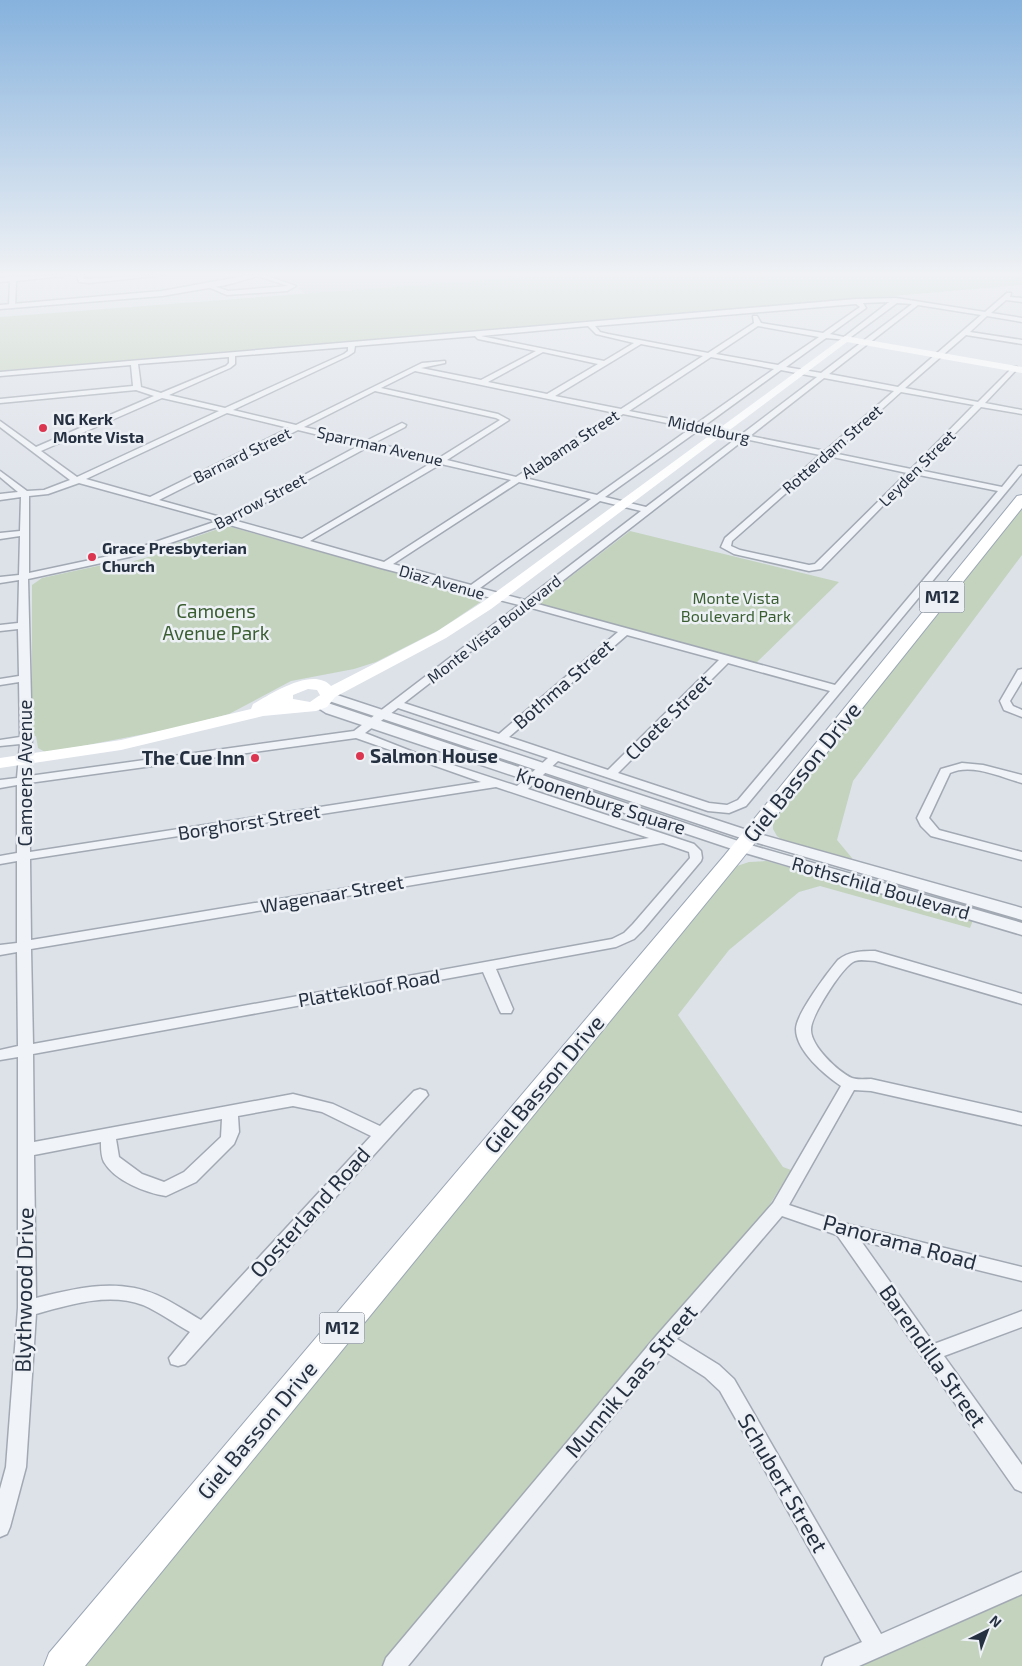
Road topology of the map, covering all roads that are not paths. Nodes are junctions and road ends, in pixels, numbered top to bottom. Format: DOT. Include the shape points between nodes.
graph roads {
  1 [pos="257,353"];
  2 [pos="350,353"];
  3 [pos="538,353"];
  4 [pos="550,353"];
  5 [pos="622,353"];
  6 [pos="702,353"];
  7 [pos="800,353"];
  8 [pos="827,353"];
  9 [pos="852,353"];
  10 [pos="926,353"];
  11 [pos="941,353"];
  12 [pos="709,354"];
  13 [pos="232,355"];
  14 [pos="938,355"];
  15 [pos="444,362"];
  16 [pos="134,363"];
  17 [pos="605,363"];
  18 [pos="415,368"];
  19 [pos="779,368"];
  20 [pos="1019,369"];
  21 [pos="801,372"];
  22 [pos="0,374"];
  23 [pos="823,376"];
  24 [pos="483,382"];
  25 [pos="137,388"];
  26 [pos="374,389"];
  27 [pos="900,390"];
  28 [pos="162,396"];
  29 [pos="549,396"];
  30 [pos="0,401"];
  31 [pos="980,404"];
  32 [pos="227,410"];
  33 [pos="620,411"];
  34 [pos="1022,412"];
  35 [pos="0,423"];
  36 [pos="402,425"];
  37 [pos="298,427"];
  38 [pos="697,427"];
  39 [pos="720,432"];
  40 [pos="744,437"];
  41 [pos="368,444"];
  42 [pos="35,450"];
  43 [pos="828,454"];
  44 [pos="440,461"];
  45 [pos="1022,468"];
  46 [pos="913,472"];
  47 [pos="0,473"];
  48 [pos="516,479"];
  49 [pos="78,480"];
  50 [pos="1003,490"];
  51 [pos="25,494"];
  52 [pos="0,497"];
  53 [pos="597,498"];
  54 [pos="1022,499"];
  55 [pos="151,500"];
  56 [pos="623,505"];
  57 [pos="648,510"];
  58 [pos="224,521"];
  59 [pos="24,534"];
  60 [pos="0,536"];
  61 [pos="301,542"];
  62 [pos="384,566"];
  63 [pos="818,567"];
  64 [pos="23,577"];
  65 [pos="0,580"];
  66 [pos="471,590"];
  67 [pos="499,597"];
  68 [pos="526,604"];
  69 [pos="23,625"];
  70 [pos="0,628"];
  71 [pos="625,631"];
  72 [pos="726,659"];
  73 [pos="378,667"];
  74 [pos="1022,672"];
  75 [pos="25,678"];
  76 [pos="0,682"];
  77 [pos="310,684"];
  78 [pos="836,689"];
  79 [pos="285,693"];
  80 [pos="325,698"];
  81 [pos="397,704"];
  82 [pos="302,707"];
  83 [pos="384,714"];
  84 [pos="1022,714"];
  85 [pos="244,715"];
  86 [pos="372,723"];
  87 [pos="357,734"];
  88 [pos="501,738"];
  89 [pos="26,740"];
  90 [pos="0,744"];
  91 [pos="25,760"];
  92 [pos="551,762"];
  93 [pos="0,763"];
  94 [pos="610,775"];
  95 [pos="533,779"];
  96 [pos="1022,779"];
  97 [pos="25,780"];
  98 [pos="497,783"];
  99 [pos="0,784"];
  100 [pos="520,790"];
  101 [pos="664,838"];
  102 [pos="746,842"];
  103 [pos="696,851"];
  104 [pos="1022,856"];
  105 [pos="25,857"];
  106 [pos="0,860"];
  107 [pos="1022,914"];
  108 [pos="1022,929"];
  109 [pos="24,946"];
  110 [pos="0,950"];
  111 [pos="488,966"];
  112 [pos="1022,1000"];
  113 [pos="506,1009"];
  114 [pos="24,1051"];
  115 [pos="0,1055"];
  116 [pos="850,1084"];
  117 [pos="420,1095"];
  118 [pos="230,1111"];
  119 [pos="1022,1119"];
  120 [pos="108,1134"];
  121 [pos="382,1134"];
  122 [pos="25,1150"];
  123 [pos="779,1208"];
  124 [pos="843,1230"];
  125 [pos="1022,1274"];
  126 [pos="26,1308"];
  127 [pos="1022,1319"];
  128 [pos="202,1330"];
  129 [pos="664,1341"];
  130 [pos="931,1353"];
  131 [pos="178,1358"];
  132 [pos="1022,1482"];
  133 [pos="0,1527"];
  134 [pos="1022,1583"];
  135 [pos="878,1648"];
  136 [pos="62,1666"];
  137 [pos="394,1666"];
  138 [pos="833,1666"];
  1 -- 13 [label="street"];
  2 -- 32 [label="street"];
  3 -- 24 [label="street"];
  4 -- 17 [label="street"];
  5 -- 17 [label="street"];
  6 -- 12 [label="street"];
  7 -- 19 [label="street"];
  8 -- 21 [label="main road, Monte Vista Boulevard"];
  9 -- 23 [label="street, Monte Vista Boulevard"];
  10 -- 14 [label="main road"];
  11 -- 14 [label="street, Rotterdam Street"];
  12 -- 19 [label="street"];
  12 -- 33 [label="street, Alabama Street"];
  13 -- 16 [label="street"];
  13 -- 28 [label="street" via="232,364 228,367"];
  14 -- 20 [label="main road"];
  14 -- 27 [label="street, Rotterdam Street"];
  15 -- 18 [label="street, Barnard Street"];
  16 -- 22 [label="street"];
  16 -- 25 [label="street"];
  17 -- 29 [label="street"];
  18 -- 24 [label="street, Middelburg"];
  18 -- 26 [label="street, Barnard Street"];
  19 -- 21 [label="street"];
  19 -- 38 [label="street"];
  20 -- 31 [label="street, Leyden Street"];
  21 -- 23 [label="street"];
  21 -- 39 [label="main road, Monte Vista Boulevard"];
  23 -- 27 [label="street"];
  23 -- 40 [label="street, Monte Vista Boulevard"];
  24 -- 29 [label="street, Middelburg"];
  25 -- 28 [label="street, Sparrman Avenue"];
  25 -- 30 [label="street"];
  26 -- 37 [label="street, Barnard Street"];
  26 -- 44 [label="street" via="505,420"];
  27 -- 31 [label="street"];
  27 -- 43 [label="street, Rotterdam Street"];
  28 -- 32 [label="street, Sparrman Avenue"];
  28 -- 42 [label="street"];
  29 -- 33 [label="street, Middelburg"];
  31 -- 34 [label="street"];
  31 -- 46 [label="street, Leyden Street"];
  32 -- 37 [label="street, Sparrman Avenue"];
  32 -- 49 [label="street"];
  33 -- 38 [label="street, Middelburg"];
  33 -- 48 [label="street, Alabama Street"];
  35 -- 42 [label="street, Diaz Avenue"];
  36 -- 41 [label="street, Barrow Street"];
  37 -- 41 [label="street, Sparrman Avenue"];
  37 -- 55 [label="street, Barnard Street"];
  38 -- 39 [label="street, Middelburg"];
  38 -- 53 [label="street"];
  39 -- 40 [label="street, Middelburg"];
  39 -- 56 [label="main road, Monte Vista Boulevard"];
  40 -- 43 [label="street, Middelburg"];
  40 -- 57 [label="street, Monte Vista Boulevard"];
  41 -- 44 [label="street, Sparrman Avenue"];
  41 -- 58 [label="street, Barrow Street"];
  42 -- 49 [label="street, Diaz Avenue"];
  43 -- 46 [label="street, Middelburg"];
  43 -- 63 [label="street, Rotterdam Street" via="728,540 726,547 809,568"];
  44 -- 48 [label="street, Sparrman Avenue"];
  44 -- 61 [label="street"];
  45 -- 50 [label="street"];
  46 -- 50 [label="street, Middelburg"];
  46 -- 63 [label="street, Leyden Street"];
  47 -- 51 [label="street"];
  48 -- 53 [label="street, Sparrman Avenue"];
  48 -- 62 [label="street, Alabama Street"];
  49 -- 51 [label="street" via="53,490"];
  49 -- 55 [label="street, Diaz Avenue"];
  50 -- 78 [label="street"];
  51 -- 52 [label="street"];
  51 -- 59 [label="street, Camoens Avenue"];
  53 -- 56 [label="street, Sparrman Avenue"];
  53 -- 66 [label="street"];
  54 -- 102 [label="main road, Giel Basson Drive / M12"];
  55 -- 58 [label="street, Diaz Avenue"];
  56 -- 57 [label="street, Sparrman Avenue"];
  56 -- 67 [label="main road, Monte Vista Boulevard"];
  57 -- 68 [label="street, Monte Vista Boulevard"];
  58 -- 61 [label="street, Diaz Avenue"];
  58 -- 64 [label="street, Barrow Street" via="152,548 75,568"];
  59 -- 60 [label="street"];
  59 -- 64 [label="street, Camoens Avenue"];
  61 -- 62 [label="street, Diaz Avenue"];
  62 -- 66 [label="street, Diaz Avenue"];
  64 -- 65 [label="street, Barrow Street"];
  64 -- 69 [label="street, Camoens Avenue"];
  66 -- 67 [label="street, Diaz Avenue"];
  67 -- 68 [label="street, Diaz Avenue"];
  67 -- 73 [label="main road, Monte Vista Boulevard" via="442,635"];
  68 -- 71 [label="street, Diaz Avenue"];
  68 -- 81 [label="street, Monte Vista Boulevard"];
  69 -- 70 [label="street"];
  69 -- 75 [label="street, Camoens Avenue"];
  71 -- 72 [label="street, Diaz Avenue"];
  71 -- 88 [label="street, Bothma Street"];
  72 -- 78 [label="street, Diaz Avenue"];
  72 -- 94 [label="street, Cloete Street"];
  73 -- 77 [label="main road, Monte Vista Boulevard"];
  73 -- 80 [label="main road, Monte Vista Boulevard"];
  74 -- 84 [label="street" via="1005,701 1008,708"];
  75 -- 76 [label="street"];
  75 -- 89 [label="street, Camoens Avenue"];
  77 -- 79 [label="main road, Monte Vista Boulevard" via="295,686"];
  77 -- 80 [label="main road" via="322,687"];
  78 -- 94 [label="street, Kroonenburg Square" via="742,803 729,809 708,807"];
  79 -- 82 [label="main road" via="286,702"];
  79 -- 85 [label="main road"];
  80 -- 82 [label="main road, Monte Vista Boulevard"];
  80 -- 83 [label="street, Kroonenburg Square"];
  80 -- 86 [label="street, Kroonenburg Square"];
  81 -- 83 [label="street, Monte Vista Boulevard"];
  81 -- 88 [label="street, Kroonenburg Square"];
  82 -- 85 [label="main road"];
  83 -- 86 [label="street, Monte Vista Boulevard"];
  83 -- 92 [label="street, Kroonenburg Square"];
  85 -- 91 [label="main road" via="121,745"];
  86 -- 87 [label="street, Monte Vista Boulevard"];
  86 -- 95 [label="street, Kroonenburg Square"];
  87 -- 97 [label="street, Monte Vista Boulevard"];
  87 -- 98 [label="street, Kroonenburg Square"];
  88 -- 92 [label="street, Kroonenburg Square"];
  89 -- 90 [label="street"];
  89 -- 91 [label="street, Camoens Avenue"];
  91 -- 93 [label="main road"];
  91 -- 97 [label="street, Camoens Avenue"];
  92 -- 94 [label="street, Kroonenburg Square"];
  92 -- 95 [label="street"];
  92 -- 102 [label="street, Kroonenburg Square"];
  95 -- 100 [label="street"];
  95 -- 102 [label="street, Kroonenburg Square"];
  96 -- 104 [label="street" via="966,766 949,768 923,818 936,833"];
  97 -- 99 [label="street, Monte Vista Boulevard"];
  97 -- 105 [label="street, Camoens Avenue"];
  98 -- 100 [label="street, Kroonenburg Square"];
  98 -- 105 [label="street, Borghorst Street"];
  100 -- 101 [label="street, Kroonenburg Square"];
  101 -- 103 [label="street, Kroonenburg Square"];
  101 -- 109 [label="street, Wagenaar Street"];
  102 -- 107 [label="street, Rothschild Boulevard"];
  102 -- 108 [label="street, Rothschild Boulevard"];
  102 -- 136 [label="main road, Giel Basson Drive / M12"];
  103 -- 111 [label="street, Plattekloof Road" via="696,858 624,940"];
  105 -- 106 [label="street, Borghorst Street"];
  105 -- 109 [label="street, Camoens Avenue"];
  109 -- 110 [label="street, Wagenaar Street"];
  109 -- 114 [label="street, Camoens Avenue"];
  111 -- 113 [label="street"];
  111 -- 114 [label="street, Plattekloof Road"];
  112 -- 116 [label="street" via="874,956 849,959 840,965 806,1018 803,1030 806,1040 831,1072"];
  114 -- 115 [label="street, Plattekloof Road"];
  114 -- 122 [label="street, Blythwood Drive"];
  116 -- 119 [label="street" via="871,1085"];
  116 -- 123 [label="street, Munnik Laas Street"];
  117 -- 121 [label="street, Oosterland Road"];
  118 -- 120 [label="street"];
  118 -- 120 [label="street" via="228,1140 190,1177 166,1190 150,1186 120,1168 112,1159"];
  118 -- 121 [label="street" via="280,1101 308,1101"];
  120 -- 122 [label="street"];
  121 -- 128 [label="street, Oosterland Road"];
  122 -- 126 [label="street, Blythwood Drive"];
  123 -- 124 [label="street, Panorama Road"];
  123 -- 129 [label="street, Munnik Laas Street"];
  124 -- 125 [label="street, Panorama Road"];
  124 -- 130 [label="street, Barendilla Street"];
  126 -- 128 [label="street" via="111,1292 148,1300"];
  126 -- 133 [label="street, Blythwood Drive" via="16,1467"];
  127 -- 130 [label="street"];
  128 -- 131 [label="street, Oosterland Road"];
  129 -- 135 [label="street, Schubert Street" via="712,1371 727,1385"];
  129 -- 137 [label="street, Munnik Laas Street"];
  130 -- 132 [label="street, Barendilla Street"];
  134 -- 135 [label="street"];
  135 -- 138 [label="street"];
}
